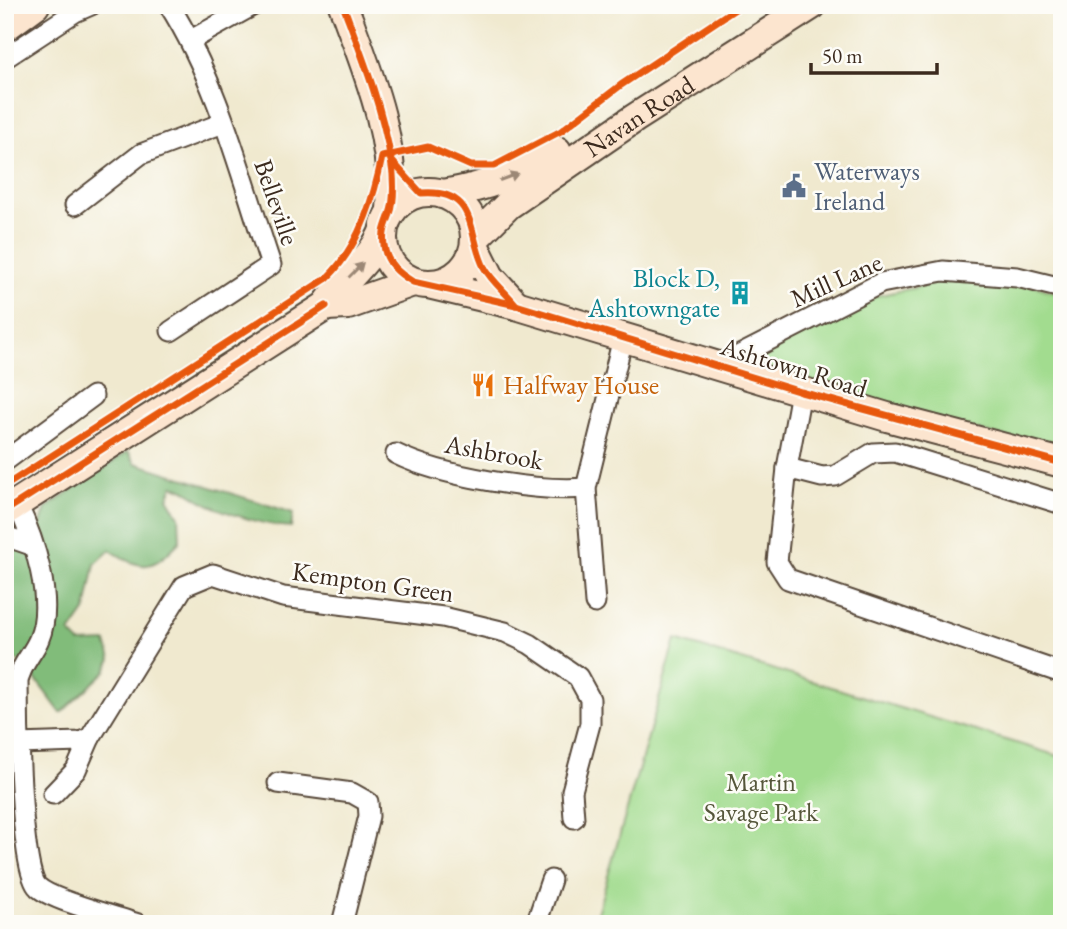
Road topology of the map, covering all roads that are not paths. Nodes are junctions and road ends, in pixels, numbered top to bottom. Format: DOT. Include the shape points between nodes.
graph roads {
  1 [pos="35,5"];
  2 [pos="91,5"];
  3 [pos="169,5"];
  4 [pos="254,5"];
  5 [pos="343,5"];
  6 [pos="778,5"];
  7 [pos="812,5"];
  8 [pos="5,27"];
  9 [pos="191,40"];
  10 [pos="5,58"];
  11 [pos="223,123"];
  12 [pos="391,160"];
  13 [pos="432,194"];
  14 [pos="75,205"];
  15 [pos="387,223"];
  16 [pos="475,242"];
  17 [pos="422,283"];
  18 [pos="1062,288"];
  19 [pos="516,305"];
  20 [pos="326,306"];
  21 [pos="171,331"];
  22 [pos="624,338"];
  23 [pos="726,369"];
  24 [pos="801,392"];
  25 [pos="93,396"];
  26 [pos="396,454"];
  27 [pos="5,461"];
  28 [pos="1062,463"];
  29 [pos="787,468"];
  30 [pos="586,488"];
  31 [pos="1062,504"];
  32 [pos="11,507"];
  33 [pos="5,536"];
  34 [pos="31,545"];
  35 [pos="595,603"];
  36 [pos="1062,673"];
  37 [pos="90,738"];
  38 [pos="18,744"];
  39 [pos="278,783"];
  40 [pos="53,794"];
  41 [pos="574,818"];
  42 [pos="551,880"];
  43 [pos="138,924"];
  44 [pos="342,924"];
  45 [pos="536,924"];
  1 -- 8 [label="main road"];
  2 -- 10 [label="street"];
  3 -- 9 [label="street, Belleville"];
  4 -- 9 [label="street"];
  5 -- 12 [label="main road" via="375,88"];
  13 -- 6 [label="main road, Navan Road, one-way" via="479,188 539,163"];
  7 -- 16 [label="main road, Navan Road" via="508,205"];
  9 -- 11 [label="street, Belleville"];
  11 -- 14 [label="street" via="141,154"];
  11 -- 21 [label="street, Belleville" via="271,265"];
  12 -- 13 [label="main road"];
  12 -- 15 [label="main road"];
  13 -- 15 [label="main road" via="403,200"];
  13 -- 16 [label="main road" via="467,212"];
  15 -- 17 [label="main road" via="385,252 392,265"];
  20 -- 15 [label="main road, one-way" via="368,257"];
  16 -- 17 [label="main road" via="470,260 456,276"];
  16 -- 19 [label="main road" via="490,277"];
  17 -- 19 [label="main road, Ashtown Road"];
  17 -- 20 [label="main road"];
  18 -- 23 [label="street, Mill Lane" via="1017,276 943,271 881,283 740,355"];
  19 -- 22 [label="main road, Ashtown Road"];
  20 -- 32 [label="main road"];
  22 -- 23 [label="main road, Ashtown Road"];
  22 -- 30 [label="street"];
  23 -- 24 [label="main road, Ashtown Road"];
  24 -- 28 [label="main road, Ashtown Road"];
  24 -- 29 [label="street"];
  25 -- 27 [label="street"];
  26 -- 30 [label="street, Ashbrook" via="434,468 486,478 558,490"];
  29 -- 31 [label="street" via="835,476 873,453 895,452"];
  29 -- 36 [label="street" via="777,562 788,579"];
  30 -- 35 [label="street"];
  32 -- 34 [label="street" via="30,529"];
  33 -- 34 [label="street"];
  34 -- 38 [label="street" via="46,610 39,639 19,672"];
  37 -- 38 [label="street" via="80,743"];
  37 -- 40 [label="street, Kempton Green" via="76,770"];
  37 -- 41 [label="street, Kempton Green" via="184,586 213,574 283,597 443,617 505,632 530,644 578,677 590,699 590,724 572,791"];
  38 -- 43 [label="street" via="30,876 37,887"];
  39 -- 44 [label="street" via="352,793 368,802 369,816"];
  42 -- 45 [label="street"];
}
